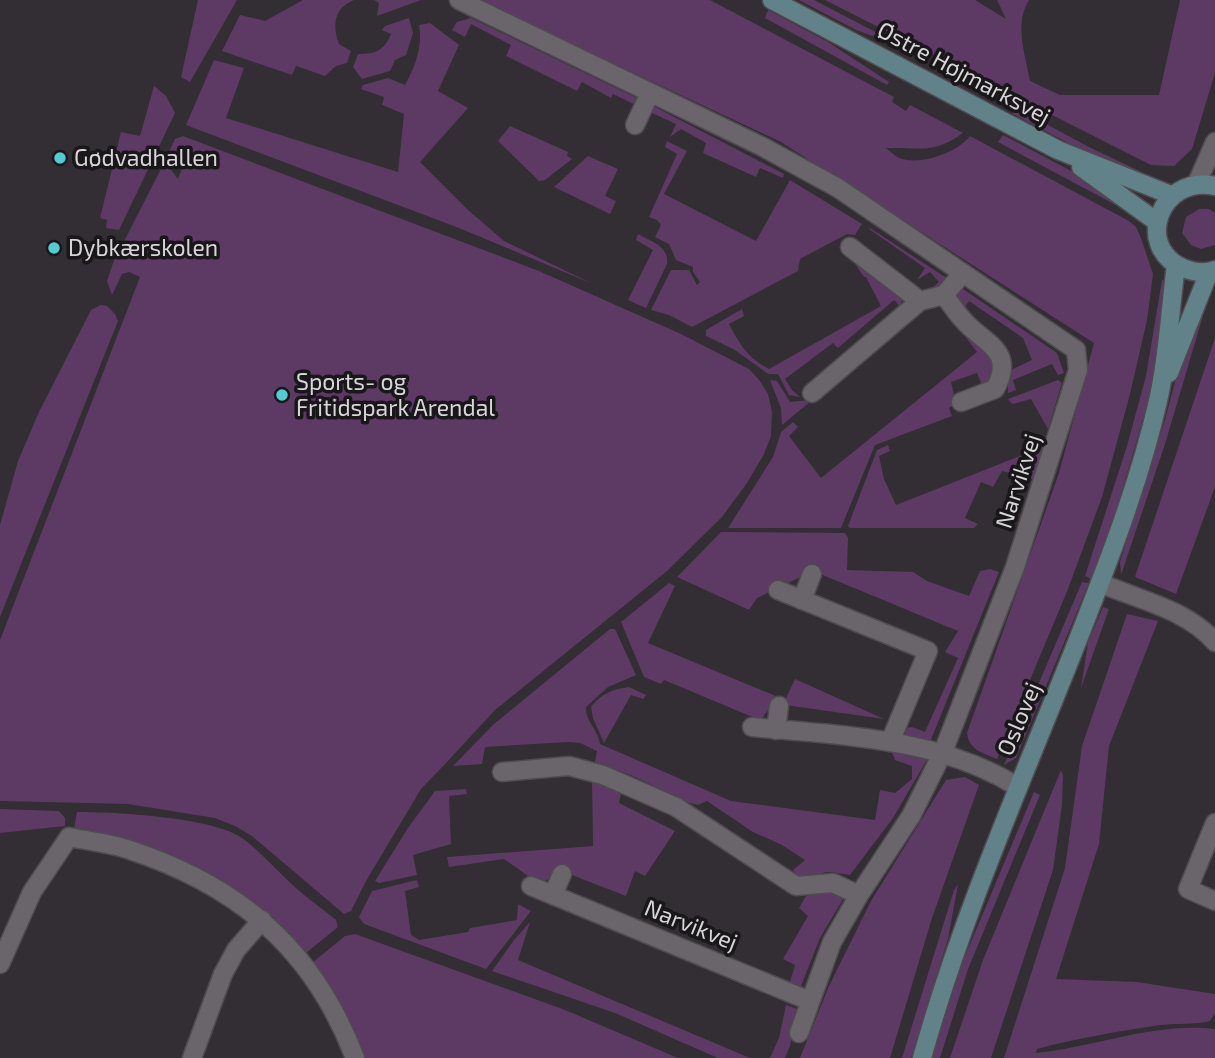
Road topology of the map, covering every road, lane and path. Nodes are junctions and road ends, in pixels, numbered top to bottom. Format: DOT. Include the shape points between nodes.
graph roads {
  1 [pos="459,0"];
  2 [pos="772,0"];
  3 [pos="650,93"];
  4 [pos="635,125"];
  5 [pos="1215,142"];
  6 [pos="1058,150"];
  7 [pos="1206,185"];
  8 [pos="1171,195"];
  9 [pos="1157,222"];
  10 [pos="850,247"];
  11 [pos="1176,265"];
  12 [pos="1212,271"];
  13 [pos="962,273"];
  14 [pos="944,295"];
  15 [pos="920,301"];
  16 [pos="813,393"];
  17 [pos="1159,399"];
  18 [pos="961,402"];
  19 [pos="813,574"];
  20 [pos="1100,583"];
  21 [pos="778,590"];
  22 [pos="802,600"];
  23 [pos="1215,642"];
  24 [pos="779,706"];
  25 [pos="752,727"];
  26 [pos="776,730"];
  27 [pos="891,742"];
  28 [pos="943,752"];
  29 [pos="502,772"];
  30 [pos="1018,787"];
  31 [pos="1215,824"];
  32 [pos="562,874"];
  33 [pos="531,886"];
  34 [pos="553,895"];
  35 [pos="859,895"];
  36 [pos="1215,901"];
  37 [pos="262,920"];
  38 [pos="0,964"];
  39 [pos="810,1001"];
  40 [pos="799,1033"];
  41 [pos="192,1058"];
  42 [pos="355,1058"];
  43 [pos="922,1058"];
  1 -- 3 [label="street, Narvikvej"];
  2 -- 6 [label="street, Østre Højmarksvej"];
  3 -- 4 [label="street"];
  3 -- 13 [label="street, Narvikvej" via="838,188"];
  5 -- 7 [label="street"];
  6 -- 8 [label="street, Østre Højmarksvej"];
  6 -- 9 [label="street, Østre Højmarksvej"];
  7 -- 8 [label="street" via="1183,187"];
  8 -- 9 [label="street"];
  9 -- 11 [label="street" via="1164,253"];
  10 -- 15 [label="street"];
  11 -- 12 [label="street" via="1192,272"];
  11 -- 17 [label="street, Oslovej"];
  12 -- 17 [label="street, Oslovej"];
  13 -- 14 [label="street"];
  13 -- 28 [label="street, Narvikvej" via="1076,350 1078,370 1015,567"];
  14 -- 15 [label="street"];
  14 -- 18 [label="street" via="966,323 995,345 1000,358 1002,377 995,389"];
  15 -- 16 [label="street"];
  17 -- 20 [label="street, Oslovej"];
  19 -- 22 [label="street"];
  20 -- 23 [label="street" via="1181,615"];
  20 -- 30 [label="street, Oslovej"];
  21 -- 22 [label="street"];
  22 -- 27 [label="street" via="928,651"];
  24 -- 26 [label="street"];
  25 -- 26 [label="street"];
  26 -- 27 [label="street"];
  27 -- 28 [label="street"];
  28 -- 30 [label="street"];
  28 -- 35 [label="street, Narvikvej" via="911,816"];
  29 -- 35 [label="street" via="569,766 603,775 676,807 796,886 833,883"];
  30 -- 43 [label="street, Oslovej" via="951,965"];
  31 -- 36 [label="street" via="1188,889"];
  32 -- 34 [label="street"];
  33 -- 34 [label="street, Narvikvej"];
  34 -- 39 [label="street, Narvikvej"];
  35 -- 39 [label="street, Narvikvej" via="832,942"];
  37 -- 38 [label="street" via="217,887 177,867 124,848 69,837 32,892"];
  37 -- 41 [label="street" via="236,950 223,974"];
  37 -- 42 [label="street" via="328,1000"];
  39 -- 40 [label="street, Narvikvej"];
}
